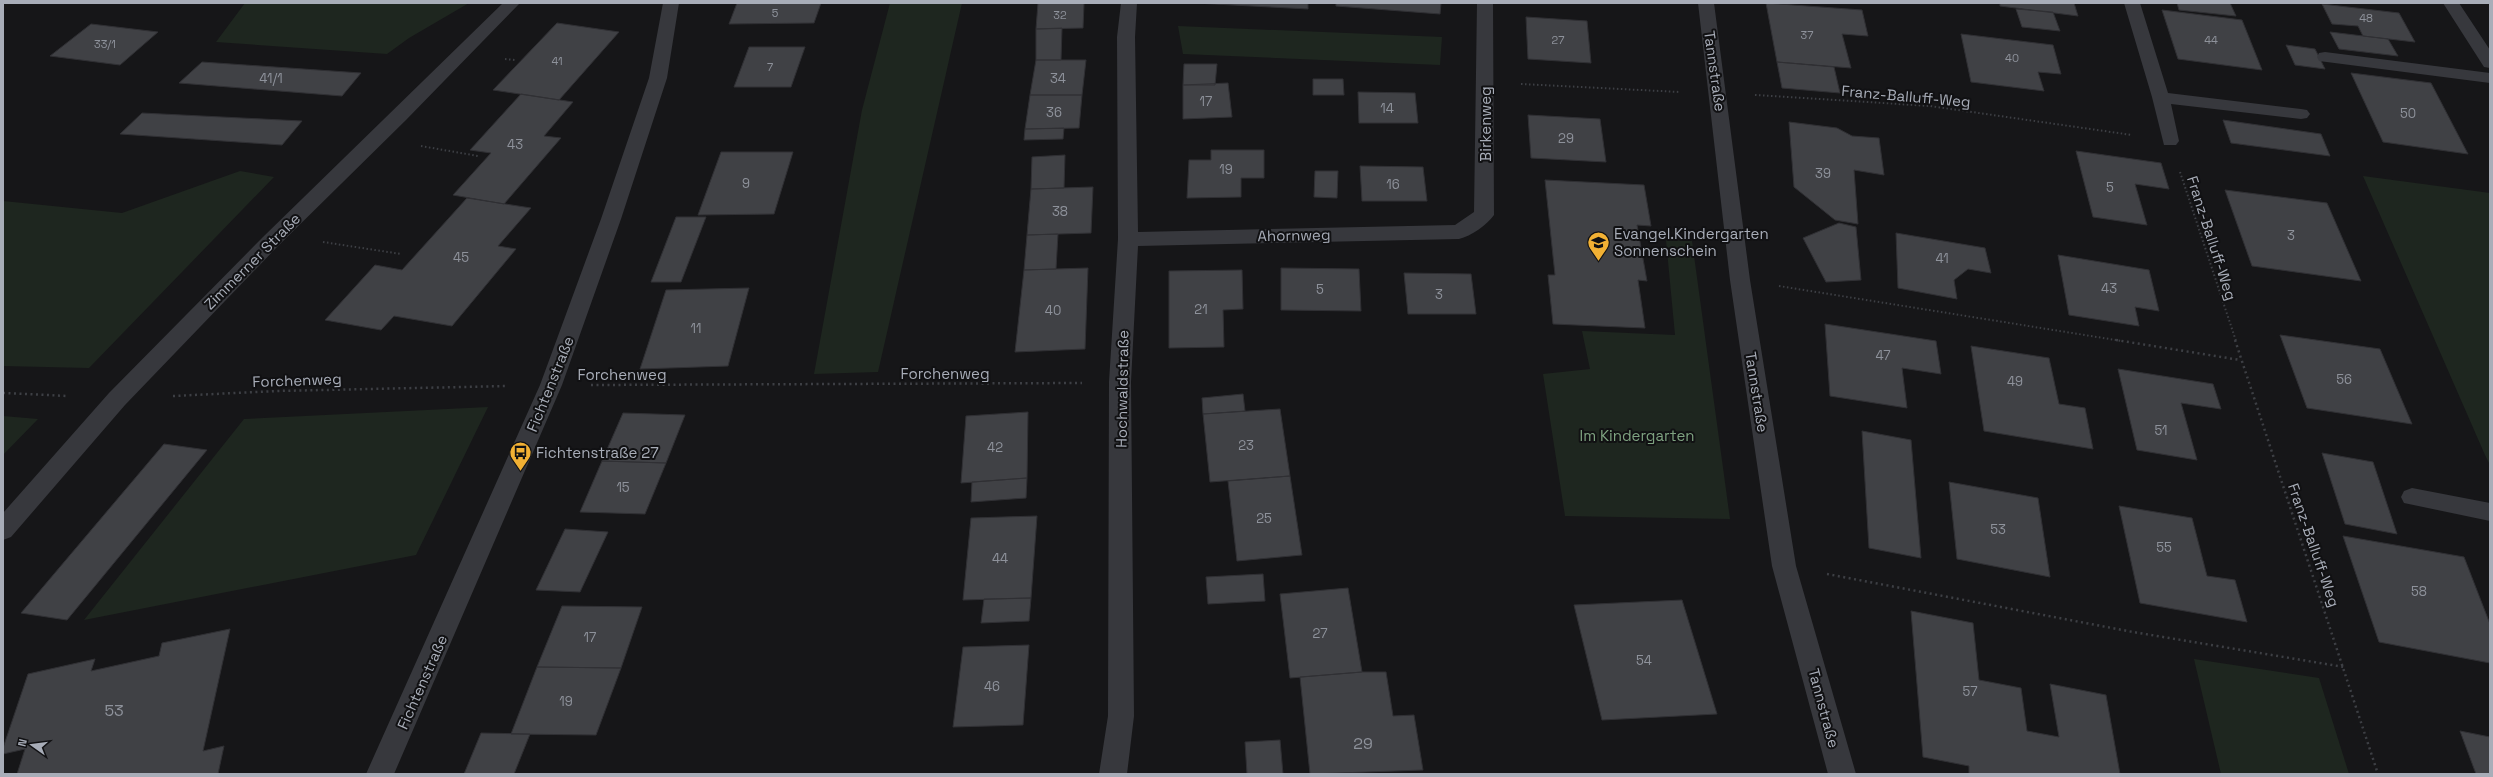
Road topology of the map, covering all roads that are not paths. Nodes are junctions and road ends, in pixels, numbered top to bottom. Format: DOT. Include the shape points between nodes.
graph roads {
  1 [pos="512,3"];
  2 [pos="670,3"];
  3 [pos="1129,3"];
  4 [pos="1485,3"];
  5 [pos="1706,3"];
  6 [pos="2132,3"];
  7 [pos="2451,3"];
  8 [pos="2325,57"];
  9 [pos="2490,63"];
  10 [pos="2490,78"];
  11 [pos="2161,97"];
  12 [pos="2301,114"];
  13 [pos="2170,141"];
  14 [pos="1459,232"];
  15 [pos="1128,239"];
  16 [pos="2412,497"];
  17 [pos="2490,512"];
  18 [pos="3,530"];
  19 [pos="380,774"];
  20 [pos="1113,774"];
  21 [pos="1842,774"];
  1 -- 18 [label="street, Zimmerner Straße" via="277,235 117,399"];
  2 -- 19 [label="street, Fichtenstraße" via="658,78 611,219 551,385"];
  3 -- 15 [label="street, Hochwaldstraße" via="1126,37"];
  4 -- 14 [label="street, Birkenweg" via="1484,216"];
  5 -- 21 [label="street, Tannstraße" via="1740,280 1784,566"];
  6 -- 11 [label="lane"];
  7 -- 9 [label="street"];
  8 -- 10 [label="lane"];
  11 -- 12 [label="lane"];
  11 -- 13 [label="lane"];
  14 -- 15 [label="street, Ahornweg"];
  15 -- 20 [label="street, Hochwaldstraße" via="1120,382 1121,716"];
  16 -- 17 [label="lane"];
}
